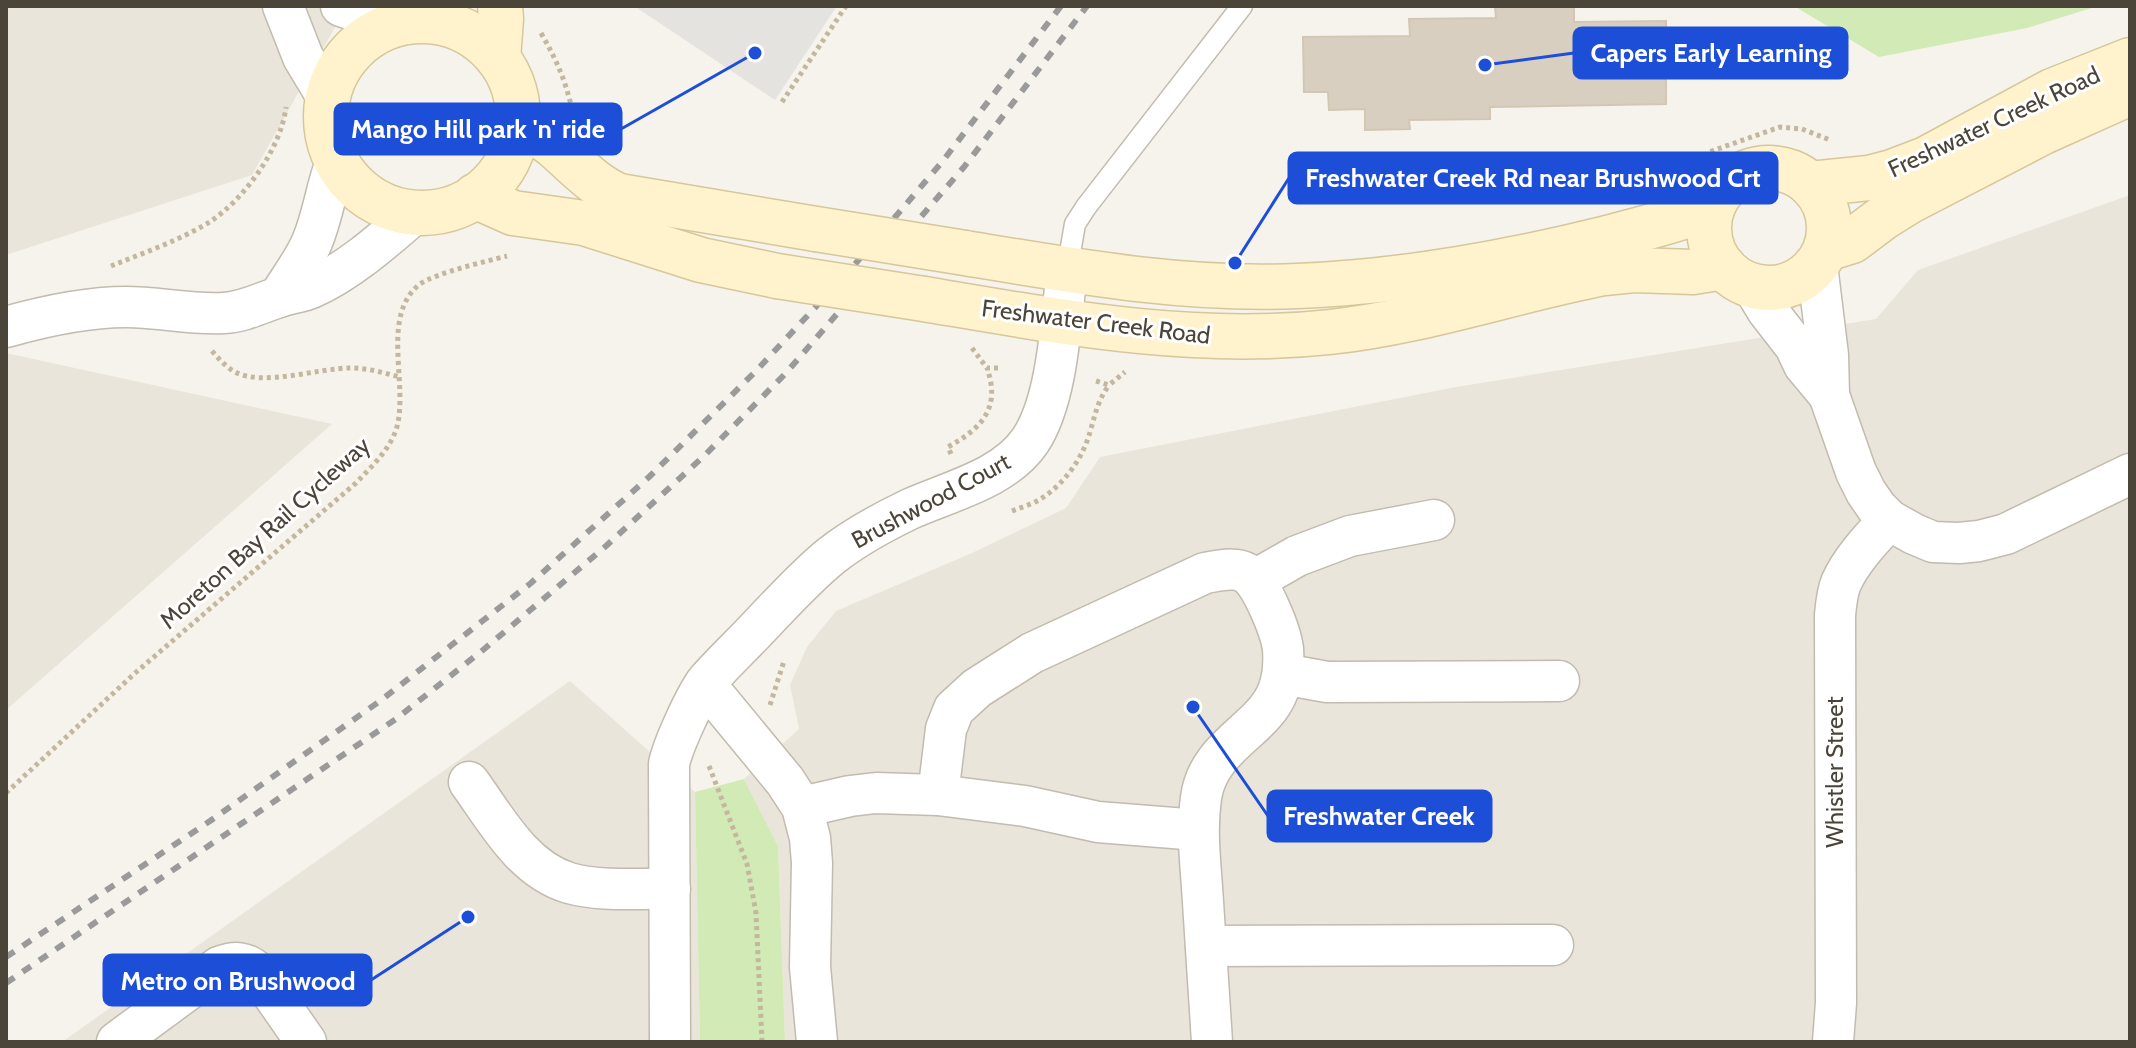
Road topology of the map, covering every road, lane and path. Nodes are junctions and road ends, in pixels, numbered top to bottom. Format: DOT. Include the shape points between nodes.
graph roads {
  1 [pos="283,6"];
  2 [pos="341,6"];
  3 [pos="846,6"];
  4 [pos="1242,6"];
  5 [pos="518,14"];
  6 [pos="395,20"];
  7 [pos="498,58"];
  8 [pos="2130,60"];
  9 [pos="2130,93"];
  10 [pos="307,100"];
  11 [pos="782,102"];
  12 [pos="518,119"];
  13 [pos="579,119"];
  14 [pos="1835,141"];
  15 [pos="336,162"];
  16 [pos="1679,177"];
  17 [pos="1810,184"];
  18 [pos="475,196"];
  19 [pos="1713,206"];
  20 [pos="415,213"];
  21 [pos="515,254"];
  22 [pos="1821,257"];
  23 [pos="104,268"];
  24 [pos="1067,270"];
  25 [pos="1738,276"];
  26 [pos="279,297"];
  27 [pos="187,312"];
  28 [pos="1060,322"];
  29 [pos="6,327"];
  30 [pos="987,368"];
  31 [pos="400,377"];
  32 [pos="1829,395"];
  33 [pos="954,460"];
  34 [pos="2130,474"];
  35 [pos="1434,520"];
  36 [pos="1889,520"];
  37 [pos="1255,580"];
  38 [pos="785,657"];
  39 [pos="1283,674"];
  40 [pos="1559,681"];
  41 [pos="705,684"];
  42 [pos="751,738"];
  43 [pos="669,764"];
  44 [pos="469,782"];
  45 [pos="6,793"];
  46 [pos="938,795"];
  47 [pos="802,807"];
  48 [pos="1198,830"];
  49 [pos="670,889"];
  50 [pos="1553,945"];
  51 [pos="1206,946"];
  52 [pos="117,1042"];
  53 [pos="306,1042"];
  54 [pos="670,1042"];
  55 [pos="762,1042"];
  56 [pos="817,1042"];
  57 [pos="1212,1042"];
  58 [pos="1833,1042"];
  1 -- 10 [label="street" via="303,57"];
  2 -- 6 [label="street"];
  3 -- 11 [label="path"];
  4 -- 24 [label="lane" via="1086,207 1075,224"];
  5 -- 7 [label="main road" via="501,19"];
  5 -- 13 [label="path" via="556,58"];
  6 -- 7 [label="main road" via="454,26"];
  6 -- 10 [label="main road" via="356,46"];
  7 -- 12 [label="main road" via="514,87"];
  8 -- 17 [label="main road, Freshwater Creek Road" via="2052,91 1904,168"];
  9 -- 22 [label="main road, Freshwater Creek Road" via="1908,202"];
  10 -- 15 [label="main road" via="325,119"];
  10 -- 23 [label="path" via="285,115 273,150 228,208 173,240"];
  12 -- 18 [label="main road" via="513,149 498,176"];
  12 -- 24 [label="main road, Freshwater Creek Road, bridge" via="619,196"];
  14 -- 16 [label="path" via="1780,127 1709,152"];
  15 -- 20 [label="main road" via="356,187 383,205"];
  15 -- 26 [label="street" via="311,245"];
  17 -- 19 [label="main road" via="1785,171 1752,171 1734,179"];
  17 -- 22 [label="main road" via="1827,214 1829,231"];
  18 -- 20 [label="main road" via="446,210"];
  18 -- 28 [label="main road, Freshwater Creek Road, bridge" via="513,213 584,223 701,260"];
  19 -- 24 [label="main road, Freshwater Creek Road" via="1602,239 1493,263 1355,283 1228,286"];
  19 -- 25 [label="main road" via="1709,222 1715,254"];
  20 -- 26 [label="street" via="330,278"];
  21 -- 31 [label="path, Moreton Bay Rail Cycleway" via="435,277 411,294 399,322"];
  22 -- 25 [label="main road" via="1804,277 1788,285 1770,288"];
  22 -- 32 [label="street"];
  24 -- 28 [label="street, Brushwood Court"];
  25 -- 28 [label="main road, Freshwater Creek Road" via="1604,273 1393,323 1276,337 1158,334"];
  25 -- 32 [label="street"];
  26 -- 27 [label="street" via="244,311"];
  27 -- 29 [label="street" via="88,309"];
  27 -- 31 [label="path" via="213,352 250,378 354,368"];
  28 -- 41 [label="street, Brushwood Court" via="1044,412 1018,456 867,531 830,556"];
  30 -- 33 [label="path" via="990,404 979,427 948,447"];
  31 -- 45 [label="path, Moreton Bay Rail Cycleway" via="397,427 379,459"];
  32 -- 36 [label="street" via="1856,472"];
  34 -- 36 [label="street" via="2006,534 1979,541 1933,542"];
  35 -- 37 [label="street" via="1350,536 1297,556"];
  36 -- 58 [label="street, Whistler Street" via="1842,581 1837,596"];
  37 -- 39 [label="street" via="1283,646"];
  37 -- 46 [label="street" via="1227,569 1205,573 1032,653 977,688 954,709 946,729"];
  38 -- 42 [label="path" via="769,708"];
  39 -- 40 [label="street" via="1327,682"];
  39 -- 48 [label="street" via="1277,694 1260,716 1213,764 1201,794"];
  41 -- 42 [label="street"];
  41 -- 43 [label="street, Brushwood Court"];
  42 -- 47 [label="street"];
  43 -- 49 [label="street"];
  43 -- 55 [label="path" via="707,761 747,864 756,913"];
  44 -- 49 [label="street" via="519,850 552,876 594,887"];
  46 -- 47 [label="street" via="876,793"];
  46 -- 48 [label="street" via="1098,822"];
  47 -- 56 [label="street" via="812,863 810,967"];
  48 -- 51 [label="street"];
  49 -- 54 [label="street"];
  50 -- 51 [label="street"];
  51 -- 57 [label="street"];
  52 -- 53 [label="street" via="219,967 241,962 258,973"];
}
